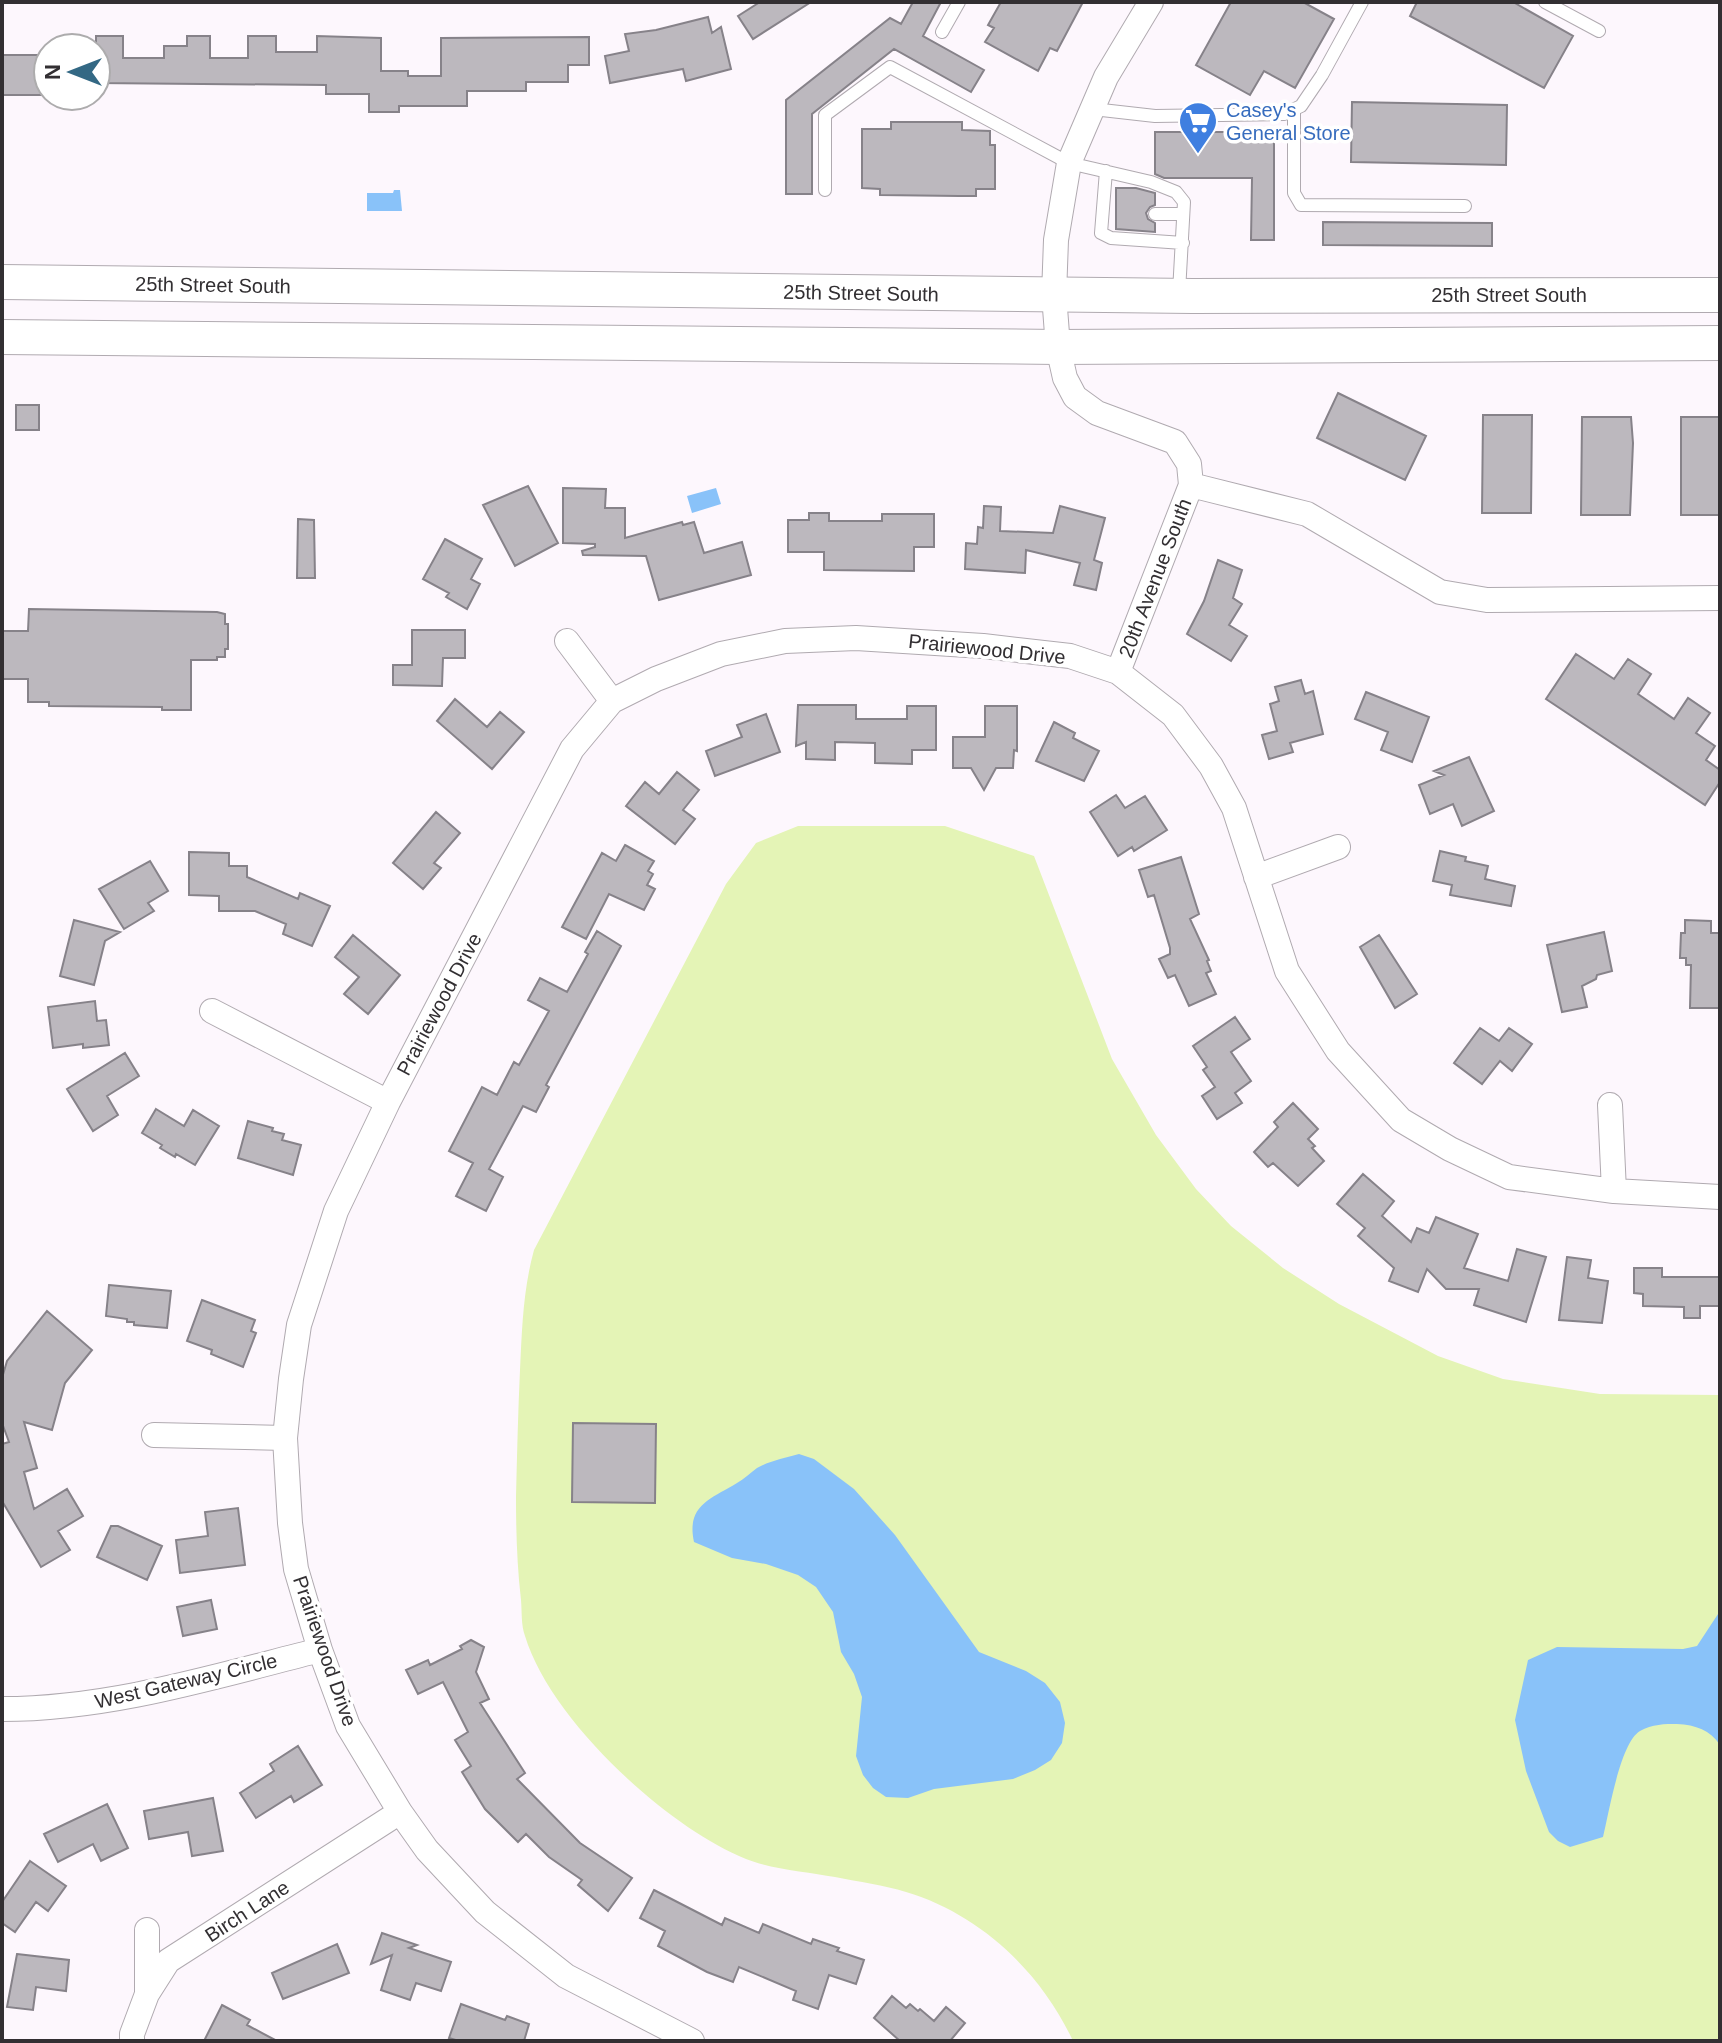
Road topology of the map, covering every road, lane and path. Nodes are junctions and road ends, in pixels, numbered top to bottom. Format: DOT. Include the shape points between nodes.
graph roads {
  1 [pos="959,2"];
  2 [pos="1362,2"];
  3 [pos="1545,2"];
  4 [pos="1146,4"];
  5 [pos="1599,31"];
  6 [pos="942,32"];
  7 [pos="1093,109"];
  8 [pos="1294,110"];
  9 [pos="1069,163"];
  10 [pos="1106,171"];
  11 [pos="825,190"];
  12 [pos="1465,206"];
  13 [pos="1102,213"];
  14 [pos="1116,214"];
  15 [pos="1155,214"];
  16 [pos="1183,214"];
  17 [pos="1183,243"];
  18 [pos="2,282"];
  19 [pos="1054,295"];
  20 [pos="1720,295"];
  21 [pos="1179,296"];
  22 [pos="2,337"];
  23 [pos="1720,343"];
  24 [pos="1058,347"];
  25 [pos="1191,485"];
  26 [pos="1720,598"];
  27 [pos="567,641"];
  28 [pos="1118,672"];
  29 [pos="612,701"];
  30 [pos="1338,847"];
  31 [pos="1256,877"];
  32 [pos="212,1011"];
  33 [pos="388,1102"];
  34 [pos="1610,1105"];
  35 [pos="1614,1191"];
  36 [pos="1720,1197"];
  37 [pos="154,1435"];
  38 [pos="285,1438"];
  39 [pos="320,1650"];
  40 [pos="2,1709"];
  41 [pos="400,1812"];
  42 [pos="147,1930"];
  43 [pos="147,1994"];
  44 [pos="132,2041"];
  45 [pos="692,2041"];
  1 -- 6 [label="lane"];
  2 -- 8 [label="lane" via="1322,75"];
  3 -- 5 [label="lane"];
  4 -- 7 [label="street, 20th Avenue South"];
  7 -- 8 [label="lane" via="1155,116"];
  7 -- 9 [label="street, 20th Avenue South"];
  8 -- 12 [label="lane" via="1294,193 1301,205"];
  9 -- 10 [label="lane"];
  9 -- 11 [label="lane" via="890,67 825,115"];
  9 -- 19 [label="street, 20th Avenue South" via="1056,240"];
  10 -- 13 [label="lane"];
  10 -- 16 [label="lane" via="1176,192 1184,202"];
  13 -- 14 [label="lane"];
  13 -- 17 [label="lane" via="1101,233 1111,238"];
  15 -- 16 [label="lane"];
  16 -- 17 [label="lane"];
  17 -- 21 [label="lane"];
  18 -- 19 [label="main road, 25th Street South"];
  19 -- 21 [label="main road, 25th Street South"];
  19 -- 24 [label="street, 20th Avenue South"];
  20 -- 21 [label="main road, 25th Street South"];
  22 -- 24 [label="main road"];
  23 -- 24 [label="main road"];
  24 -- 25 [label="street, 20th Avenue South" via="1075,397 1097,413 1175,442 1189,464"];
  25 -- 26 [label="street" via="1307,514 1440,592 1487,600"];
  25 -- 28 [label="street, 20th Avenue South"];
  27 -- 29 [label="street"];
  28 -- 29 [label="street, Prairiewood Drive" via="1070,656 983,646 856,638 785,641 721,654"];
  28 -- 31 [label="street, Prairiewood Drive" via="1173,715 1211,766 1234,808"];
  29 -- 33 [label="street, Prairiewood Drive" via="572,749"];
  30 -- 31 [label="street"];
  31 -- 35 [label="street, Prairiewood Drive" via="1287,971 1338,1051 1401,1120 1509,1177"];
  32 -- 33 [label="street"];
  33 -- 38 [label="street, Prairiewood Drive" via="336,1211 299,1325"];
  34 -- 35 [label="street"];
  35 -- 36 [label="street, Prairiewood Drive"];
  37 -- 38 [label="street"];
  38 -- 39 [label="street, Prairiewood Drive" via="296,1569"];
  39 -- 40 [label="street, West Gateway Circle" via="129,1697"];
  39 -- 41 [label="street, Prairiewood Drive" via="348,1726"];
  41 -- 43 [label="street, Birch Lane" via="168,1961"];
  41 -- 45 [label="street, Prairiewood Drive" via="427,1850 485,1912 566,1976"];
  42 -- 43 [label="street"];
  43 -- 44 [label="street, Birch Lane"];
}
